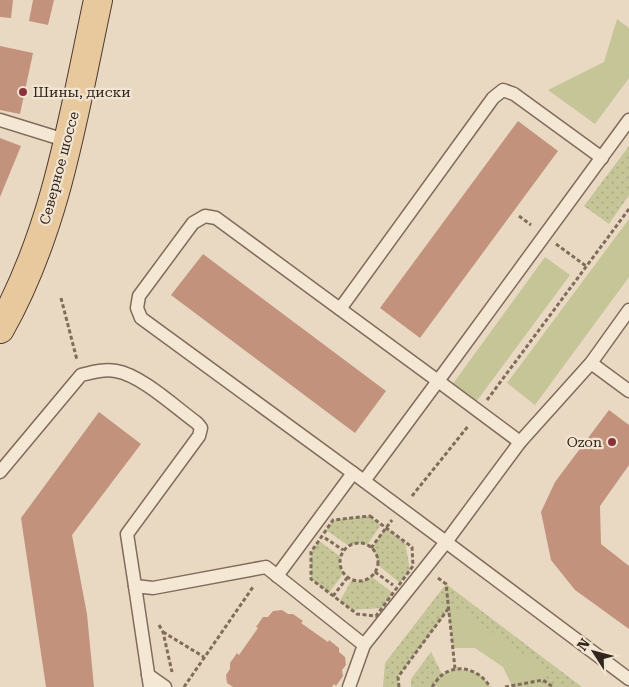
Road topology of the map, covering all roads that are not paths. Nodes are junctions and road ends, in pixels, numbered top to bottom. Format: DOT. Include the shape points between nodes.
graph roads {
  1 [pos="98,0"];
  2 [pos="0,120"];
  3 [pos="629,120"];
  4 [pos="68,141"];
  5 [pos="602,158"];
  6 [pos="340,310"];
  7 [pos="629,310"];
  8 [pos="0,329"];
  9 [pos="591,363"];
  10 [pos="438,381"];
  11 [pos="629,391"];
  12 [pos="520,442"];
  13 [pos="0,472"];
  14 [pos="359,477"];
  15 [pos="446,542"];
  16 [pos="277,576"];
  17 [pos="135,586"];
  18 [pos="364,645"];
  19 [pos="629,679"];
  20 [pos="149,681"];
  21 [pos="165,687"];
  22 [pos="349,687"];
  1 -- 4 [label="main road, Северное шоссе"];
  2 -- 4 [label="lane"];
  3 -- 5 [label="lane"];
  4 -- 8 [label="main road, Северное шоссе" via="46,223"];
  5 -- 6 [label="lane" via="514,94 503,90 493,98"];
  5 -- 10 [label="lane"];
  6 -- 10 [label="lane"];
  6 -- 14 [label="lane" via="216,218 205,216 193,222 139,296 136,308 141,318"];
  7 -- 9 [label="lane"];
  9 -- 11 [label="lane"];
  9 -- 12 [label="lane"];
  10 -- 12 [label="lane"];
  10 -- 14 [label="lane"];
  12 -- 15 [label="lane"];
  13 -- 17 [label="lane" via="81,375 116,371 134,377 197,422 201,428 199,436 127,534"];
  14 -- 15 [label="lane"];
  14 -- 16 [label="lane"];
  15 -- 18 [label="lane"];
  15 -- 19 [label="lane"];
  16 -- 17 [label="lane" via="266,568 153,588"];
  16 -- 18 [label="lane"];
  17 -- 20 [label="lane"];
  18 -- 22 [label="lane"];
  20 -- 21 [label="lane"];
}
